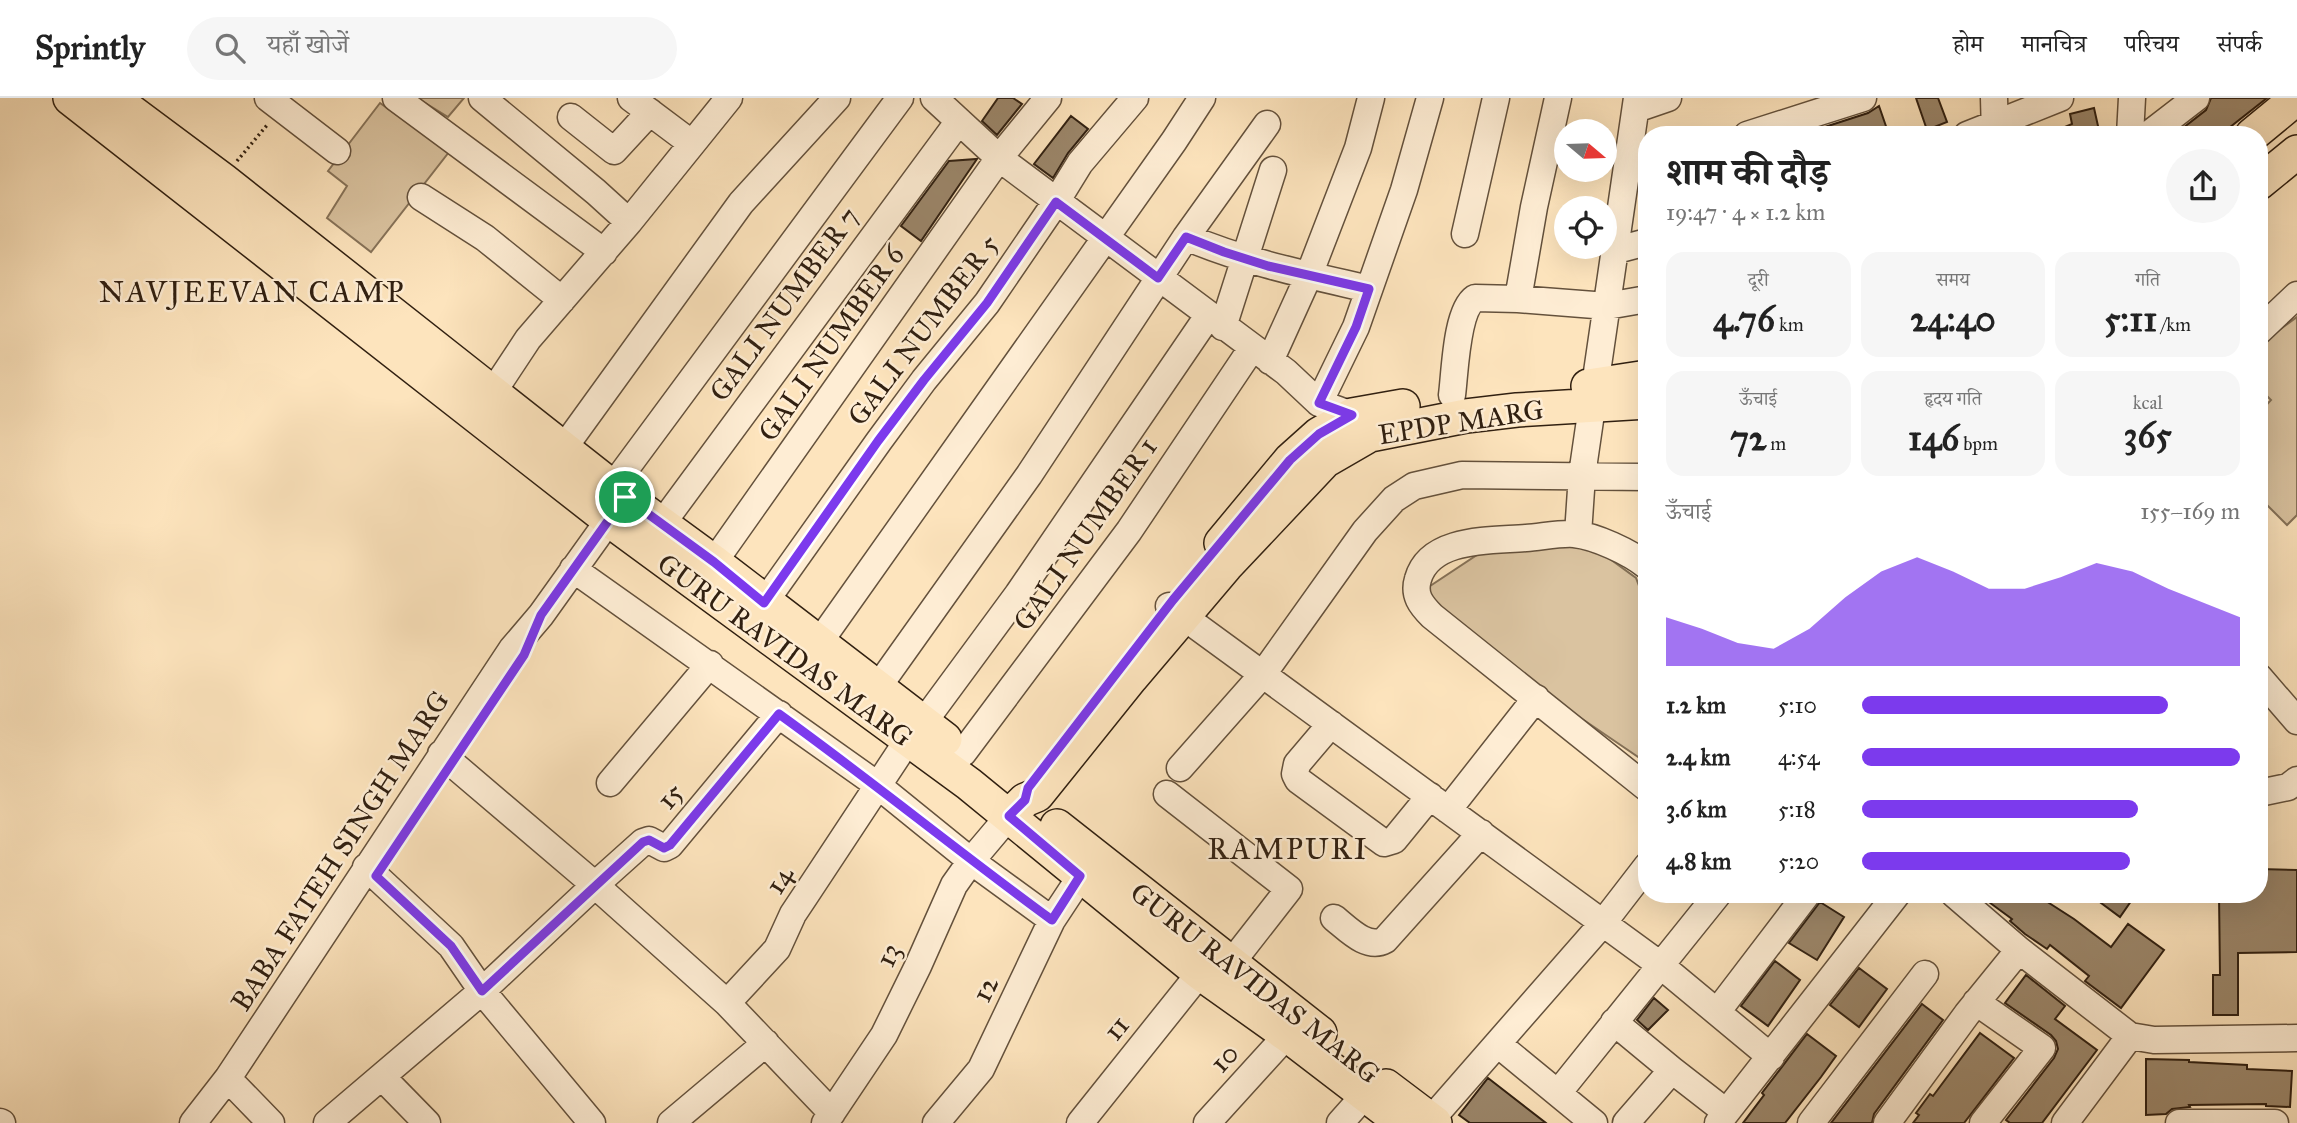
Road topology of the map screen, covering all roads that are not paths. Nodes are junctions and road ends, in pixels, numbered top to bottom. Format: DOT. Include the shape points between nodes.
graph roads {
  1 [pos="70,98"];
  2 [pos="113,98"];
  3 [pos="396,98"];
  4 [pos="482,98"];
  5 [pos="729,98"];
  6 [pos="837,98"];
  7 [pos="900,98"];
  8 [pos="1048,98"];
  9 [pos="1136,98"];
  10 [pos="1202,98"];
  11 [pos="1371,98"];
  12 [pos="1430,98"];
  13 [pos="1496,98"];
  14 [pos="1558,98"];
  15 [pos="1668,98"];
  16 [pos="1863,98"];
  17 [pos="1994,98"];
  18 [pos="2060,98"];
  19 [pos="2132,98"];
  20 [pos="2196,98"];
  21 [pos="2297,98"];
  22 [pos="279,102"];
  23 [pos="1637,104"];
  24 [pos="640,105"];
  25 [pos="950,107"];
  26 [pos="1812,116"];
  27 [pos="571,117"];
  28 [pos="1267,124"];
  29 [pos="1778,126"];
  30 [pos="1995,126"];
  31 [pos="2003,126"];
  32 [pos="2130,126"];
  33 [pos="2160,126"];
  34 [pos="2263,126"];
  35 [pos="691,143"];
  36 [pos="337,151"];
  37 [pos="2297,152"];
  38 [pos="999,158"];
  39 [pos="1637,167"];
  40 [pos="1273,170"];
  41 [pos="2268,176"];
  42 [pos="421,197"];
  43 [pos="1056,202"];
  44 [pos="629,222"];
  45 [pos="1107,233"];
  46 [pos="1465,234"];
  47 [pos="1186,237"];
  48 [pos="1617,240"];
  49 [pos="1638,244"];
  50 [pos="1617,250"];
  51 [pos="604,252"];
  52 [pos="1613,259"];
  53 [pos="1246,260"];
  54 [pos="1309,275"];
  55 [pos="1158,278"];
  56 [pos="1369,289"];
  57 [pos="2297,295"];
  58 [pos="1518,299"];
  59 [pos="562,300"];
  60 [pos="1638,301"];
  61 [pos="1606,306"];
  62 [pos="1216,322"];
  63 [pos="2268,322"];
  64 [pos="1261,354"];
  65 [pos="1638,380"];
  66 [pos="493,392"];
  67 [pos="1595,395"];
  68 [pos="1452,396"];
  69 [pos="1638,401"];
  70 [pos="1319,403"];
  71 [pos="1361,425"];
  72 [pos="563,449"];
  73 [pos="1582,475"];
  74 [pos="1638,477"];
  75 [pos="616,501"];
  76 [pos="661,524"];
  77 [pos="1578,534"];
  78 [pos="1638,560"];
  79 [pos="714,562"];
  80 [pos="573,569"];
  81 [pos="764,603"];
  82 [pos="1175,611"];
  83 [pos="818,644"];
  84 [pos="710,664"];
  85 [pos="1263,674"];
  86 [pos="2268,684"];
  87 [pos="878,687"];
  88 [pos="1536,698"];
  89 [pos="2292,702"];
  90 [pos="779,714"];
  91 [pos="1331,724"];
  92 [pos="916,731"];
  93 [pos="963,753"];
  94 [pos="446,759"];
  95 [pos="1180,768"];
  96 [pos="2297,780"];
  97 [pos="1638,781"];
  98 [pos="610,783"];
  99 [pos="876,785"];
  100 [pos="2268,792"];
  101 [pos="1167,794"];
  102 [pos="1439,803"];
  103 [pos="1017,808"];
  104 [pos="1481,833"];
  105 [pos="971,861"];
  106 [pos="371,872"];
  107 [pos="1080,876"];
  108 [pos="1638,878"];
  109 [pos="595,885"];
  110 [pos="1711,903"];
  111 [pos="1800,903"];
  112 [pos="1890,903"];
  113 [pos="1970,903"];
  114 [pos="1334,918"];
  115 [pos="1052,920"];
  116 [pos="1603,923"];
  117 [pos="2019,950"];
  118 [pos="1232,962"];
  119 [pos="1660,964"];
  120 [pos="1200,973"];
  121 [pos="1925,974"];
  122 [pos="482,991"];
  123 [pos="1976,1002"];
  124 [pos="727,1003"];
  125 [pos="1717,1012"];
  126 [pos="1614,1022"];
  127 [pos="1287,1035"];
  128 [pos="2130,1036"];
  129 [pos="2297,1038"];
  130 [pos="766,1043"];
  131 [pos="1499,1045"];
  132 [pos="1771,1056"];
  133 [pos="1672,1070"];
  134 [pos="382,1077"];
  135 [pos="236,1087"];
  136 [pos="1558,1093"];
  137 [pos="1364,1096"];
  138 [pos="828,1118"];
  139 [pos="1722,1118"];
  140 [pos="2282,1120"];
  141 [pos="1424,1122"];
  142 [pos="193,1123"];
  143 [pos="209,1123"];
  144 [pos="271,1123"];
  145 [pos="327,1123"];
  146 [pos="427,1123"];
  147 [pos="592,1123"];
  148 [pos="671,1123"];
  149 [pos="936,1123"];
  150 [pos="1080,1123"];
  151 [pos="1207,1123"];
  152 [pos="1340,1123"];
  153 [pos="1594,1123"];
  154 [pos="1626,1123"];
  155 [pos="1811,1123"];
  156 [pos="1887,1123"];
  157 [pos="1983,1123"];
  158 [pos="2066,1123"];
  159 [pos="2179,1123"];
  1 -- 75 [label="main road, GURU RAVIDAS MARG"];
  2 -- 66 [label="main road, GURU RAVIDAS MARG"];
  3 -- 51 [label="street"];
  4 -- 44 [label="street"];
  5 -- 35 [label="street"];
  6 -- 72 [label="street" via="741,203"];
  7 -- 75 [label="street, BABA FATEH SINGH MARG"];
  8 -- 38 [label="street, GALI NUMBER 6"];
  9 -- 43 [label="street, GALI NUMBER 5" via="1080,163"];
  10 -- 45 [label="street"];
  11 -- 54 [label="street, GALI NUMBER 1" via="1358,148"];
  12 -- 56 [label="street"];
  13 -- 46 [label="street"];
  14 -- 58 [label="street"];
  15 -- 23 [label="street"];
  16 -- 26 [label="street"];
  17 -- 30 [label="street"];
  18 -- 31 [label="street"];
  19 -- 32 [label="street"];
  20 -- 33 [label="street"];
  21 -- 34 [label="main road"];
  22 -- 36 [label="street"];
  23 -- 39 [label="street"];
  24 -- 27 [label="street" via="614,151"];
  24 -- 35 [label="street"];
  25 -- 38 [label="street"];
  25 -- 76 [label="street, GALI NUMBER 7"];
  26 -- 29 [label="street"];
  28 -- 47 [label="street"];
  35 -- 44 [label="street"];
  37 -- 41 [label="main road"];
  38 -- 43 [label="street"];
  38 -- 79 [label="street, GALI NUMBER 6"];
  39 -- 48 [label="street"];
  40 -- 53 [label="street, 14"];
  42 -- 59 [label="street" via="485,238"];
  43 -- 45 [label="street"];
  43 -- 81 [label="street, GALI NUMBER 5" via="987,303 878,441"];
  44 -- 51 [label="street"];
  45 -- 55 [label="street"];
  45 -- 83 [label="street"];
  47 -- 53 [label="street"];
  47 -- 55 [label="street"];
  49 -- 50 [label="street"];
  51 -- 59 [label="street"];
  52 -- 61 [label="street"];
  53 -- 54 [label="street"];
  53 -- 62 [label="street, 14"];
  54 -- 56 [label="street"];
  54 -- 64 [label="street, GALI NUMBER 1"];
  55 -- 62 [label="street"];
  55 -- 87 [label="street" via="1029,475"];
  56 -- 70 [label="street"];
  57 -- 63 [label="street"];
  58 -- 61 [label="street"];
  58 -- 68 [label="street" via="1475,298 1466,307"];
  59 -- 66 [label="street" via="528,339"];
  60 -- 61 [label="street"];
  61 -- 67 [label="street"];
  62 -- 64 [label="street"];
  62 -- 92 [label="street, 14"];
  64 -- 70 [label="street"];
  64 -- 93 [label="street, GALI NUMBER 1"];
  65 -- 67 [label="main road, EPDP MARG"];
  66 -- 72 [label="main road, GURU RAVIDAS MARG"];
  67 -- 68 [label="main road, EPDP MARG"];
  67 -- 69 [label="main road, EPDP MARG"];
  67 -- 71 [label="main road, EPDP MARG" via="1504,411"];
  67 -- 73 [label="street"];
  68 -- 71 [label="main road, EPDP MARG"];
  70 -- 71 [label="street"];
  71 -- 82 [label="main road, EPDP MARG" via="1319,434 1290,460"];
  72 -- 75 [label="main road, GURU RAVIDAS MARG"];
  73 -- 74 [label="street"];
  73 -- 77 [label="street"];
  73 -- 85 [label="street" via="1462,475 1415,486 1394,499 1365,531"];
  75 -- 76 [label="main road, GURU RAVIDAS MARG"];
  75 -- 80 [label="street, BABA FATEH SINGH MARG"];
  75 -- 92 [label="main road, GURU RAVIDAS MARG"];
  76 -- 79 [label="main road, GURU RAVIDAS MARG"];
  77 -- 78 [label="street" via="1623,549"];
  77 -- 88 [label="street" via="1469,542 1449,548 1420,571 1415,589 1432,616"];
  79 -- 81 [label="main road, GURU RAVIDAS MARG"];
  80 -- 84 [label="street"];
  80 -- 94 [label="street, BABA FATEH SINGH MARG" via="512,649"];
  81 -- 83 [label="main road, GURU RAVIDAS MARG"];
  82 -- 85 [label="street"];
  82 -- 103 [label="main road, EPDP MARG" via="1037,795"];
  83 -- 87 [label="main road, GURU RAVIDAS MARG"];
  84 -- 90 [label="street"];
  84 -- 98 [label="street"];
  85 -- 91 [label="street"];
  85 -- 95 [label="street"];
  86 -- 89 [label="street"];
  87 -- 92 [label="main road, GURU RAVIDAS MARG"];
  88 -- 97 [label="street"];
  88 -- 102 [label="street"];
  90 -- 99 [label="street"];
  90 -- 109 [label="street, 15" via="670,845 664,848 649,840 643,842"];
  91 -- 102 [label="street"];
  91 -- 102 [label="street" via="1295,769 1298,780 1308,788 1388,844"];
  92 -- 93 [label="main road, GURU RAVIDAS MARG"];
  92 -- 99 [label="street, 14"];
  92 -- 103 [label="main road, GURU RAVIDAS MARG"];
  93 -- 103 [label="main road, GURU RAVIDAS MARG"];
  94 -- 106 [label="street, BABA FATEH SINGH MARG"];
  94 -- 109 [label="street"];
  96 -- 100 [label="street"];
  99 -- 105 [label="street"];
  99 -- 124 [label="street, 14" via="793,914 777,949"];
  101 -- 118 [label="street" via="1289,888"];
  102 -- 104 [label="street"];
  103 -- 105 [label="street, 13"];
  103 -- 107 [label="main road, GURU RAVIDAS MARG"];
  103 -- 118 [label="main road, GURU RAVIDAS MARG"];
  104 -- 114 [label="street" via="1385,940 1369,943"];
  104 -- 116 [label="street"];
  105 -- 115 [label="street"];
  105 -- 138 [label="street, 13" via="954,885 884,1035"];
  106 -- 122 [label="street" via="451,946"];
  106 -- 135 [label="street, BABA FATEH SINGH MARG"];
  106 -- 142 [label="street, BABA FATEH SINGH MARG"];
  107 -- 115 [label="street, 12"];
  107 -- 120 [label="main road, GURU RAVIDAS MARG"];
  108 -- 116 [label="street"];
  109 -- 122 [label="street"];
  109 -- 124 [label="street"];
  110 -- 119 [label="street"];
  111 -- 125 [label="street"];
  112 -- 132 [label="street"];
  113 -- 117 [label="street"];
  115 -- 149 [label="street, 12" via="981,1069"];
  116 -- 119 [label="street"];
  116 -- 131 [label="street"];
  117 -- 123 [label="street"];
  117 -- 128 [label="street"];
  118 -- 141 [label="main road, GURU RAVIDAS MARG"];
  119 -- 125 [label="street"];
  119 -- 126 [label="street"];
  120 -- 127 [label="main road, GURU RAVIDAS MARG"];
  120 -- 150 [label="street, 11"];
  121 -- 155 [label="street"];
  122 -- 134 [label="street"];
  122 -- 147 [label="street"];
  123 -- 156 [label="street"];
  123 -- 157 [label="street" via="2042,1048"];
  124 -- 130 [label="street"];
  125 -- 132 [label="street"];
  126 -- 133 [label="street"];
  126 -- 136 [label="street"];
  127 -- 137 [label="main road, GURU RAVIDAS MARG"];
  127 -- 151 [label="street, 10"];
  128 -- 129 [label="street" via="2154,1040"];
  128 -- 158 [label="street"];
  130 -- 138 [label="street"];
  130 -- 148 [label="street"];
  131 -- 136 [label="street"];
  131 -- 141 [label="street"];
  132 -- 139 [label="street"];
  133 -- 139 [label="street"];
  133 -- 154 [label="street"];
  134 -- 145 [label="street"];
  134 -- 146 [label="street"];
  135 -- 143 [label="street, BABA FATEH SINGH MARG"];
  135 -- 144 [label="street"];
  136 -- 153 [label="street"];
  137 -- 141 [label="main road, GURU RAVIDAS MARG"];
  137 -- 152 [label="street"];
  140 -- 159 [label="street"];
}
